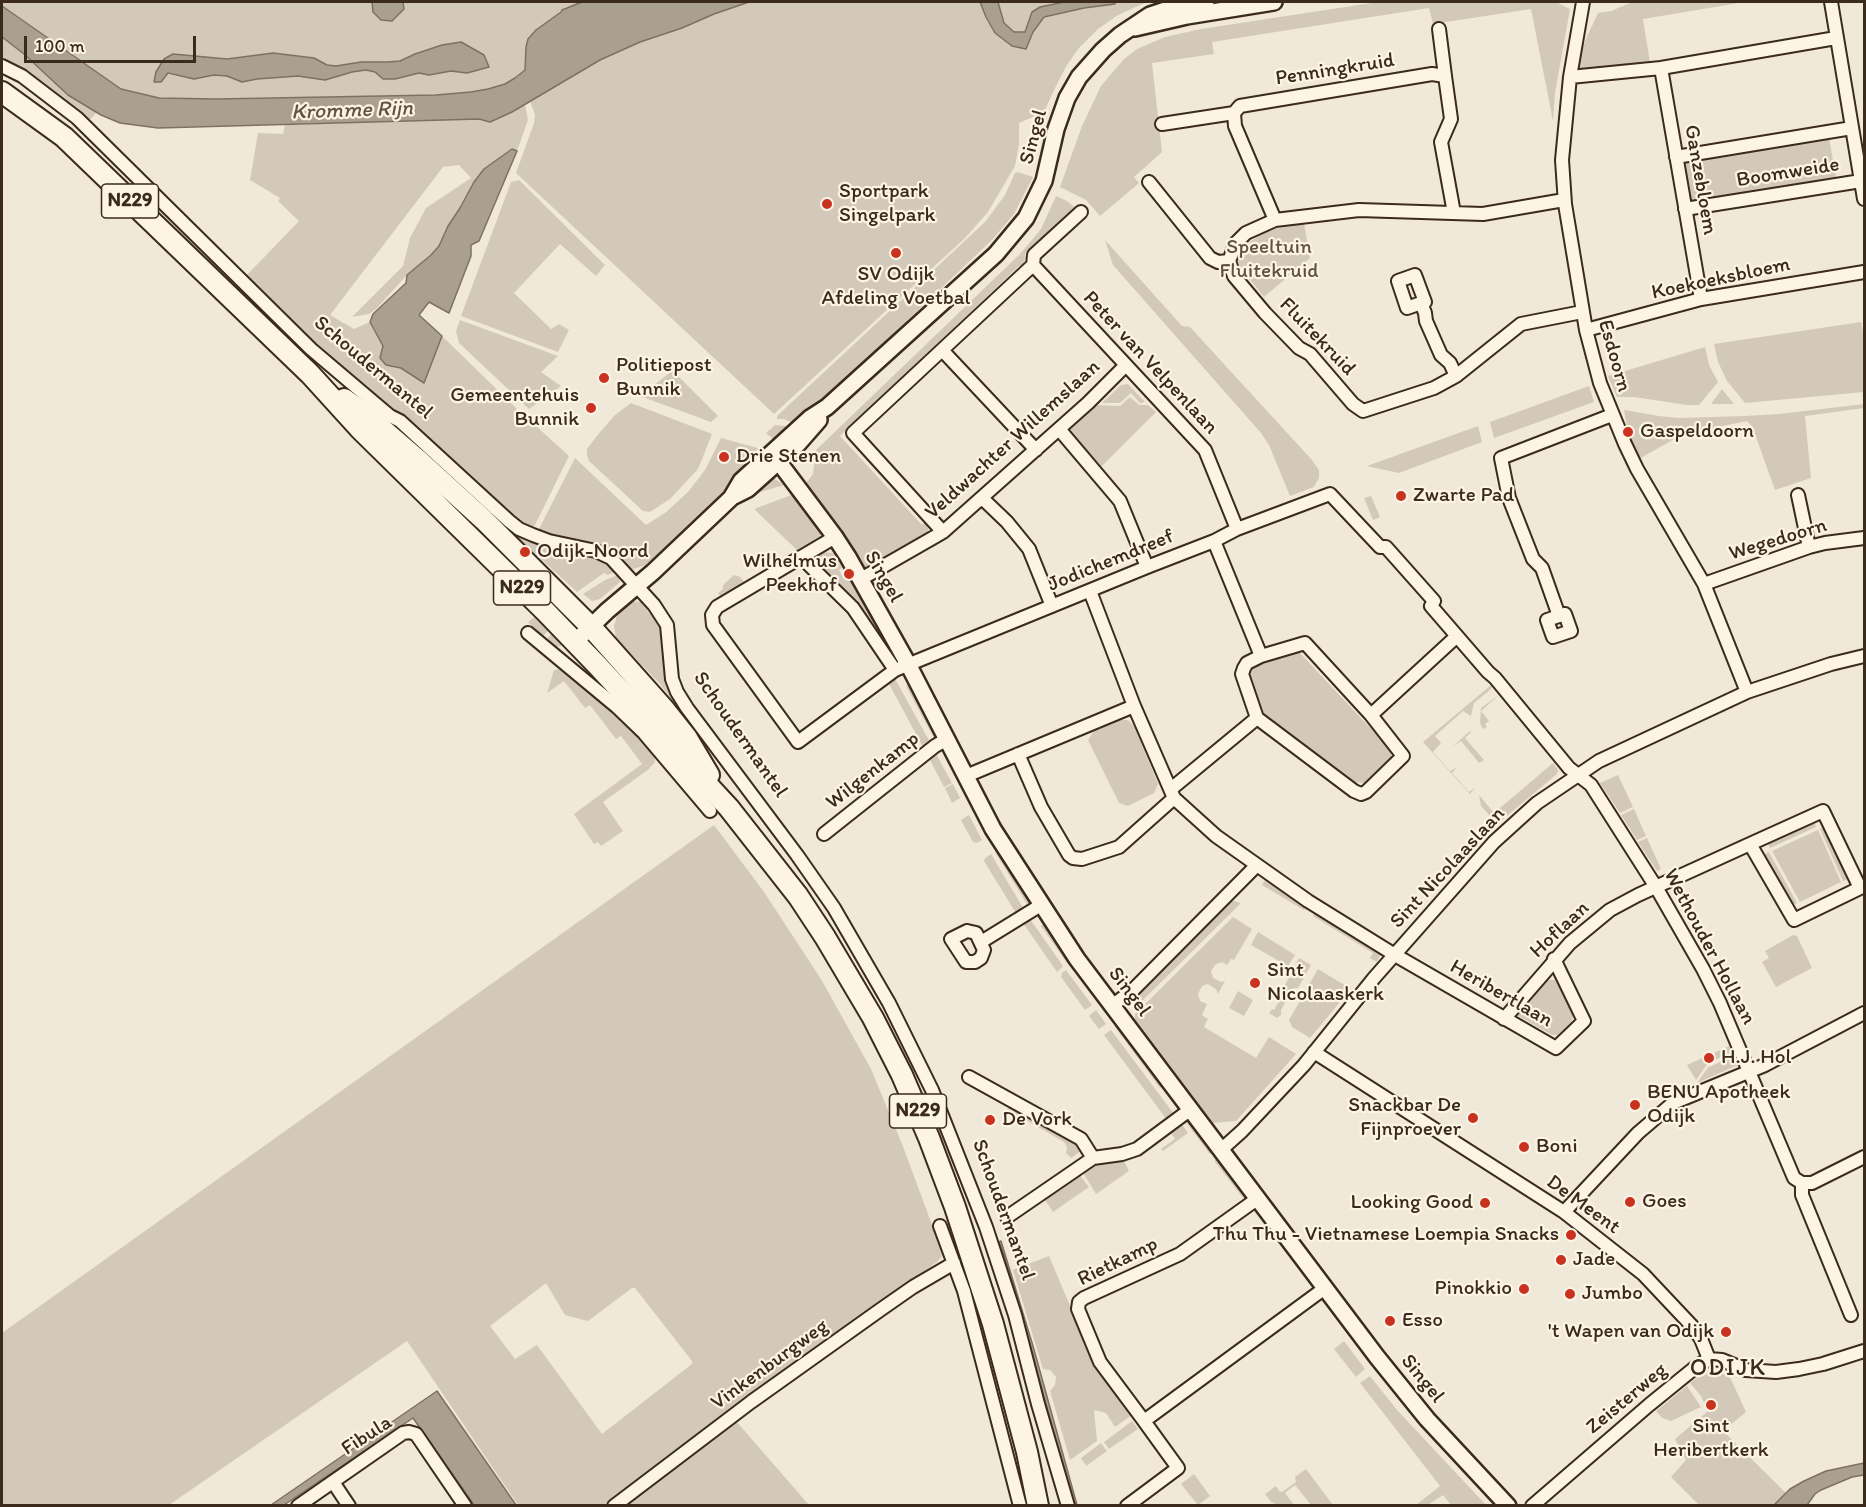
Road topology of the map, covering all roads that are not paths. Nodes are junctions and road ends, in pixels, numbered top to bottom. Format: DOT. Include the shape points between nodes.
graph roads {
  1 [pos="1206,2"];
  2 [pos="1274,2"];
  3 [pos="1583,2"];
  4 [pos="1831,2"];
  5 [pos="1129,29"];
  6 [pos="1439,29"];
  7 [pos="1836,38"];
  8 [pos="2,66"];
  9 [pos="1661,68"];
  10 [pos="1445,76"];
  11 [pos="1570,77"];
  12 [pos="2,92"];
  13 [pos="1234,113"];
  14 [pos="1162,124"];
  15 [pos="1852,128"];
  16 [pos="1676,157"];
  17 [pos="1149,182"];
  18 [pos="1862,182"];
  19 [pos="1864,199"];
  20 [pos="1564,200"];
  21 [pos="1685,209"];
  22 [pos="1081,212"];
  23 [pos="1454,213"];
  24 [pos="1275,220"];
  25 [pos="1229,261"];
  26 [pos="1033,265"];
  27 [pos="1864,272"];
  28 [pos="1701,299"];
  29 [pos="1421,303"];
  30 [pos="1582,312"];
  31 [pos="1586,330"];
  32 [pos="942,350"];
  33 [pos="1126,365"];
  34 [pos="310,374"];
  35 [pos="1456,376"];
  36 [pos="1612,415"];
  37 [pos="1059,429"];
  38 [pos="1036,450"];
  39 [pos="776,457"];
  40 [pos="1330,494"];
  41 [pos="1798,495"];
  42 [pos="982,498"];
  43 [pos="1237,529"];
  44 [pos="943,532"];
  45 [pos="835,537"];
  46 [pos="1864,538"];
  47 [pos="1214,541"];
  48 [pos="1809,547"];
  49 [pos="801,557"];
  50 [pos="1146,567"];
  51 [pos="861,579"];
  52 [pos="1704,584"];
  53 [pos="638,586"];
  54 [pos="1090,591"];
  55 [pos="1052,606"];
  56 [pos="1559,616"];
  57 [pos="591,627"];
  58 [pos="528,633"];
  59 [pos="1457,636"];
  60 [pos="575,642"];
  61 [pos="1864,656"];
  62 [pos="1261,657"];
  63 [pos="559,658"];
  64 [pos="901,667"];
  65 [pos="1747,692"];
  66 [pos="1134,706"];
  67 [pos="1371,715"];
  68 [pos="1257,718"];
  69 [pos="947,739"];
  70 [pos="1018,754"];
  71 [pos="1578,774"];
  72 [pos="966,776"];
  73 [pos="1173,794"];
  74 [pos="720,809"];
  75 [pos="824,834"];
  76 [pos="1750,844"];
  77 [pos="1256,866"];
  78 [pos="1656,887"];
  79 [pos="1862,887"];
  80 [pos="1041,905"];
  81 [pos="981,942"];
  82 [pos="1395,955"];
  83 [pos="1554,959"];
  84 [pos="1113,1005"];
  85 [pos="1864,1013"];
  86 [pos="1504,1019"];
  87 [pos="1314,1053"];
  88 [pos="1750,1072"];
  89 [pos="969,1077"];
  90 [pos="1191,1109"];
  91 [pos="1222,1149"];
  92 [pos="1864,1157"];
  93 [pos="1093,1158"];
  94 [pos="1802,1183"];
  95 [pos="1257,1199"];
  96 [pos="1564,1212"];
  97 [pos="1007,1217"];
  98 [pos="940,1226"];
  99 [pos="954,1263"];
  100 [pos="1325,1288"];
  101 [pos="1851,1315"];
  102 [pos="1864,1351"];
  103 [pos="1709,1359"];
  104 [pos="1144,1421"];
  105 [pos="1027,1452"];
  106 [pos="333,1482"];
  107 [pos="298,1506"];
  108 [pos="349,1506"];
  109 [pos="465,1506"];
  110 [pos="614,1506"];
  111 [pos="1020,1506"];
  112 [pos="1038,1506"];
  113 [pos="1048,1506"];
  114 [pos="1068,1506"];
  115 [pos="1127,1506"];
  116 [pos="1509,1506"];
  117 [pos="1533,1506"];
  1 -- 5 [label="street, Singel" via="1158,12"];
  2 -- 5 [label="street, Singel"];
  3 -- 11 [label="street, Esdoorn"];
  4 -- 7 [label="street"];
  5 -- 39 [label="street, Singel" via="1091,61 1067,98 1044,181 1026,218 996,254 810,418"];
  6 -- 10 [label="street"];
  7 -- 9 [label="street"];
  7 -- 15 [label="street"];
  8 -- 53 [label="street, Schoudermantel" via="22,76 77,118 311,350 400,421 509,521 549,541 611,558"];
  9 -- 11 [label="street"];
  9 -- 16 [label="street, Ganzebloem"];
  10 -- 13 [label="street, Penningkruid" via="1432,74 1240,105"];
  10 -- 23 [label="street" via="1451,119 1441,142"];
  11 -- 20 [label="street, Esdoorn" via="1562,160"];
  12 -- 34 [label="main road, Schoudermantel / N229" via="64,137"];
  13 -- 14 [label="street, Penningkruid"];
  13 -- 24 [label="street" via="1234,126"];
  15 -- 16 [label="street, Boomweide"];
  15 -- 18 [label="street"];
  16 -- 21 [label="street, Ganzebloem"];
  17 -- 25 [label="street" via="1210,258"];
  18 -- 19 [label="street"];
  18 -- 21 [label="street, Boomweide"];
  20 -- 23 [label="street" via="1482,214"];
  20 -- 30 [label="street, Esdoorn"];
  21 -- 28 [label="street, Ganzebloem"];
  22 -- 26 [label="street" via="1034,255"];
  23 -- 24 [label="street" via="1359,210"];
  24 -- 25 [label="street" via="1246,233 1236,243"];
  25 -- 35 [label="street, Fluitekruid" via="1233,276 1266,314 1363,411 1434,388"];
  26 -- 32 [label="street"];
  26 -- 33 [label="street, Peter van Velpenlaan"];
  27 -- 28 [label="street, Koekoeksbloem"];
  28 -- 31 [label="street, Koekoeksbloem"];
  29 -- 35 [label="street" via="1441,355"];
  30 -- 31 [label="street, Esdoorn"];
  30 -- 35 [label="street, Fluitekruid" via="1521,324"];
  31 -- 36 [label="street, Esdoorn"];
  32 -- 38 [label="street"];
  32 -- 44 [label="street" via="853,433"];
  33 -- 37 [label="street, Veldwachter Willemslaan"];
  33 -- 43 [label="street, Peter van Velpenlaan" via="1205,450"];
  34 -- 57 [label="main road, Schoudermantel / N229" via="417,459"];
  34 -- 60 [label="main road, Schoudermantel / N229" via="360,429"];
  36 -- 52 [label="street, Esdoorn" via="1637,469"];
  36 -- 56 [label="street" via="1501,458 1509,498 1533,559 1542,568"];
  37 -- 38 [label="street, Veldwachter Willemslaan"];
  37 -- 50 [label="street" via="1120,501"];
  38 -- 42 [label="street, Veldwachter Willemslaan"];
  39 -- 45 [label="street, Singel"];
  39 -- 53 [label="street, Singel" via="748,489 731,498"];
  40 -- 43 [label="street, Jodichemdreef"];
  40 -- 59 [label="street, Wethouder Hollaan" via="1380,548 1386,547 1434,601 1431,606"];
  41 -- 48 [label="street"];
  42 -- 44 [label="street, Veldwachter Willemslaan"];
  42 -- 55 [label="street" via="1029,549"];
  43 -- 47 [label="street, Jodichemdreef"];
  44 -- 51 [label="street, Veldwachter Willemslaan"];
  45 -- 49 [label="street"];
  45 -- 51 [label="street, Singel"];
  46 -- 48 [label="street, Wegedoorn"];
  47 -- 50 [label="street, Jodichemdreef"];
  47 -- 62 [label="street"];
  48 -- 52 [label="street, Wegedoorn"];
  49 -- 64 [label="street, Singel" via="853,608"];
  49 -- 64 [label="street" via="717,607 712,620 798,742"];
  50 -- 54 [label="street, Jodichemdreef"];
  51 -- 64 [label="street, Singel"];
  52 -- 65 [label="street, Esdoorn"];
  53 -- 57 [label="street, Singel"];
  53 -- 114 [label="street, Schoudermantel" via="667,625 672,679 677,692 834,908 889,1002 932,1090 986,1227"];
  54 -- 55 [label="street, Jodichemdreef"];
  54 -- 66 [label="street"];
  55 -- 64 [label="street, Jodichemdreef"];
  57 -- 60 [label="street, Singel"];
  57 -- 74 [label="main road, Schoudermantel / N229" via="687,738"];
  58 -- 63 [label="street, Schoudermantel"];
  59 -- 67 [label="street"];
  59 -- 71 [label="street, Wethouder Hollaan"];
  60 -- 63 [label="street"];
  60 -- 74 [label="main road, Schoudermantel / N229"];
  61 -- 65 [label="street, Sint Nicolaaslaan"];
  62 -- 67 [label="street" via="1305,643"];
  62 -- 68 [label="street" via="1247,663 1242,674"];
  63 -- 74 [label="street, Schoudermantel" via="607,697"];
  64 -- 69 [label="street, Singel"];
  65 -- 71 [label="street, Sint Nicolaaslaan" via="1627,746"];
  66 -- 70 [label="street"];
  66 -- 73 [label="street"];
  67 -- 68 [label="street" via="1403,756 1361,794"];
  68 -- 73 [label="street"];
  69 -- 72 [label="street, Singel"];
  69 -- 75 [label="street, Wilgenkamp"];
  70 -- 72 [label="street"];
  70 -- 73 [label="street" via="1041,807 1069,855 1077,859 1119,847"];
  71 -- 78 [label="street, Wethouder Hollaan" via="1591,785"];
  71 -- 82 [label="street, Sint Nicolaaslaan" via="1502,833"];
  72 -- 80 [label="street, Singel" via="993,829"];
  73 -- 77 [label="street, Heribertlaan" via="1216,836"];
  74 -- 105 [label="main road, Schoudermantel / N229" via="798,896 873,1018 902,1075 970,1251"];
  76 -- 78 [label="street, Hoflaan"];
  76 -- 79 [label="street" via="1794,920"];
  76 -- 79 [label="street, Hoflaan" via="1823,811"];
  77 -- 82 [label="street, Heribertlaan"];
  77 -- 84 [label="street"];
  78 -- 83 [label="street, Hoflaan" via="1610,910"];
  78 -- 88 [label="street, Wethouder Hollaan" via="1707,977"];
  80 -- 81 [label="street"];
  80 -- 84 [label="street, Singel"];
  82 -- 86 [label="street, Heribertlaan"];
  82 -- 87 [label="street, Sint Nicolaaslaan"];
  83 -- 86 [label="street, Hoflaan"];
  83 -- 86 [label="street, Heribertlaan" via="1584,1021 1556,1048"];
  84 -- 90 [label="street, Singel"];
  85 -- 88 [label="street"];
  87 -- 91 [label="street, Sint Nicolaaslaan"];
  87 -- 96 [label="street, De Meent"];
  88 -- 94 [label="street, Wethouder Hollaan" via="1794,1178"];
  88 -- 96 [label="street" via="1673,1103 1638,1133"];
  89 -- 93 [label="street" via="1081,1139"];
  90 -- 91 [label="street, Singel"];
  90 -- 93 [label="street" via="1137,1149"];
  91 -- 95 [label="street, Singel"];
  92 -- 94 [label="street"];
  93 -- 97 [label="street"];
  94 -- 101 [label="street, Wethouder Hollaan" via="1802,1195"];
  95 -- 100 [label="street, Singel"];
  95 -- 104 [label="street, Rietkamp" via="1180,1254 1079,1302 1078,1310 1100,1362"];
  96 -- 103 [label="street, De Meent" via="1643,1274 1692,1326"];
  98 -- 99 [label="street"];
  99 -- 110 [label="street, Vinkenburgweg" via="871,1316"];
  99 -- 111 [label="street"];
  100 -- 104 [label="street"];
  100 -- 116 [label="street, Singel" via="1427,1419"];
  102 -- 103 [label="street" via="1823,1364 1776,1372 1746,1370"];
  103 -- 117 [label="street, Zeisterweg" via="1649,1405"];
  104 -- 115 [label="street, Rietkamp" via="1178,1468"];
  105 -- 112 [label="main road, Schoudermantel / N229"];
  105 -- 113 [label="main road, Schoudermantel / N229"];
  106 -- 107 [label="street, Fibula"];
  106 -- 108 [label="street"];
  106 -- 109 [label="street, Fibula" via="409,1432 416,1434"];
}
